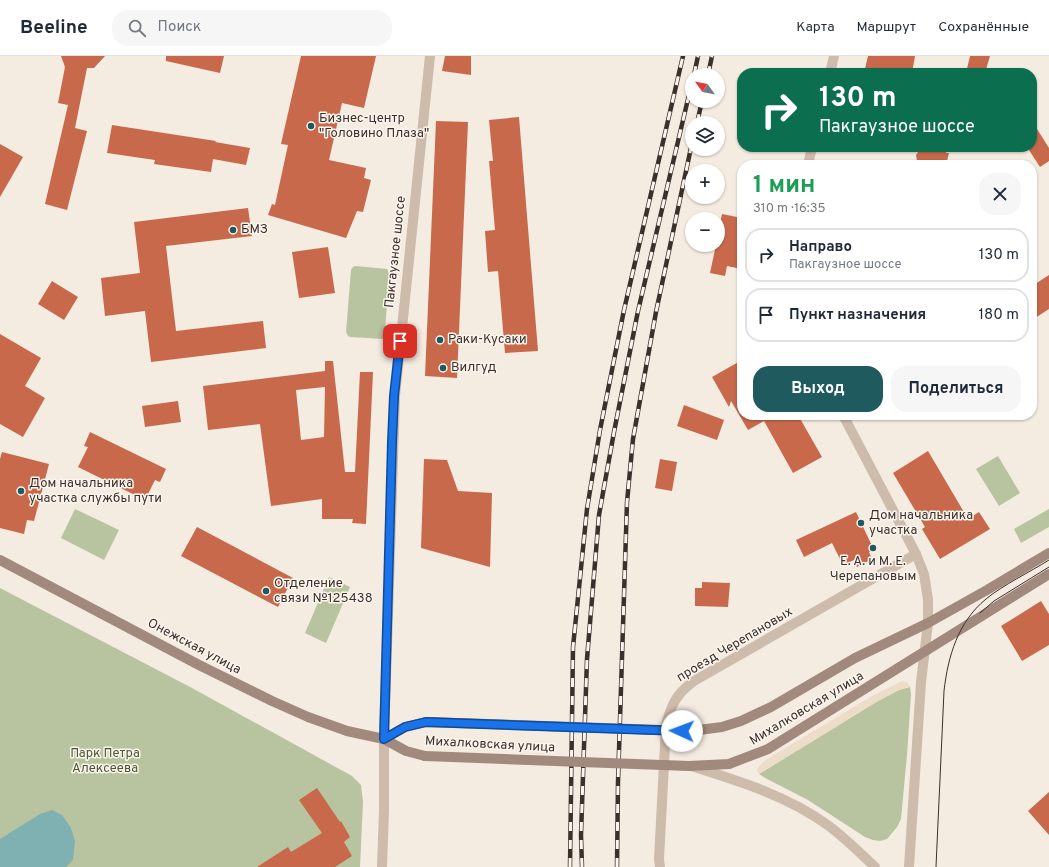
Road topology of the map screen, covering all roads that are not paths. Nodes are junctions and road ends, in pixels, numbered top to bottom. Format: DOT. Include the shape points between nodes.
graph roads {
  1 [pos="430,56"];
  2 [pos="834,56"];
  3 [pos="831,68"];
  4 [pos="846,420"];
  5 [pos="1049,553"];
  6 [pos="916,554"];
  7 [pos="0,560"];
  8 [pos="1049,574"];
  9 [pos="928,623"];
  10 [pos="924,652"];
  11 [pos="384,739"];
  12 [pos="689,766"];
  13 [pos="382,867"];
  14 [pos="660,867"];
  15 [pos="875,867"];
  16 [pos="909,867"];
  1 -- 11 [label="street, Пакгаузное шоссе" via="394,396"];
  2 -- 3 [label="street"];
  4 -- 6 [label="street"];
  5 -- 9 [label="main road, Михалковская улица"];
  6 -- 9 [label="street" via="924,574"];
  6 -- 14 [label="street, проезд Черепановых" via="683,689 674,701 666,726"];
  7 -- 11 [label="main road, Онежская улица" via="272,701 347,731"];
  8 -- 10 [label="main road, Михалковская улица"];
  9 -- 10 [label="street"];
  9 -- 11 [label="main road, Михалковская улица, bridge" via="856,658 771,707 722,727 691,731 426,722 405,727"];
  10 -- 12 [label="main road, Михалковская улица" via="768,749 729,764"];
  10 -- 16 [label="street"];
  11 -- 12 [label="main road, Михалковская улица, bridge" via="406,751 424,756"];
  11 -- 13 [label="street"];
  12 -- 15 [label="street" via="741,781 797,806 842,836"];
}
